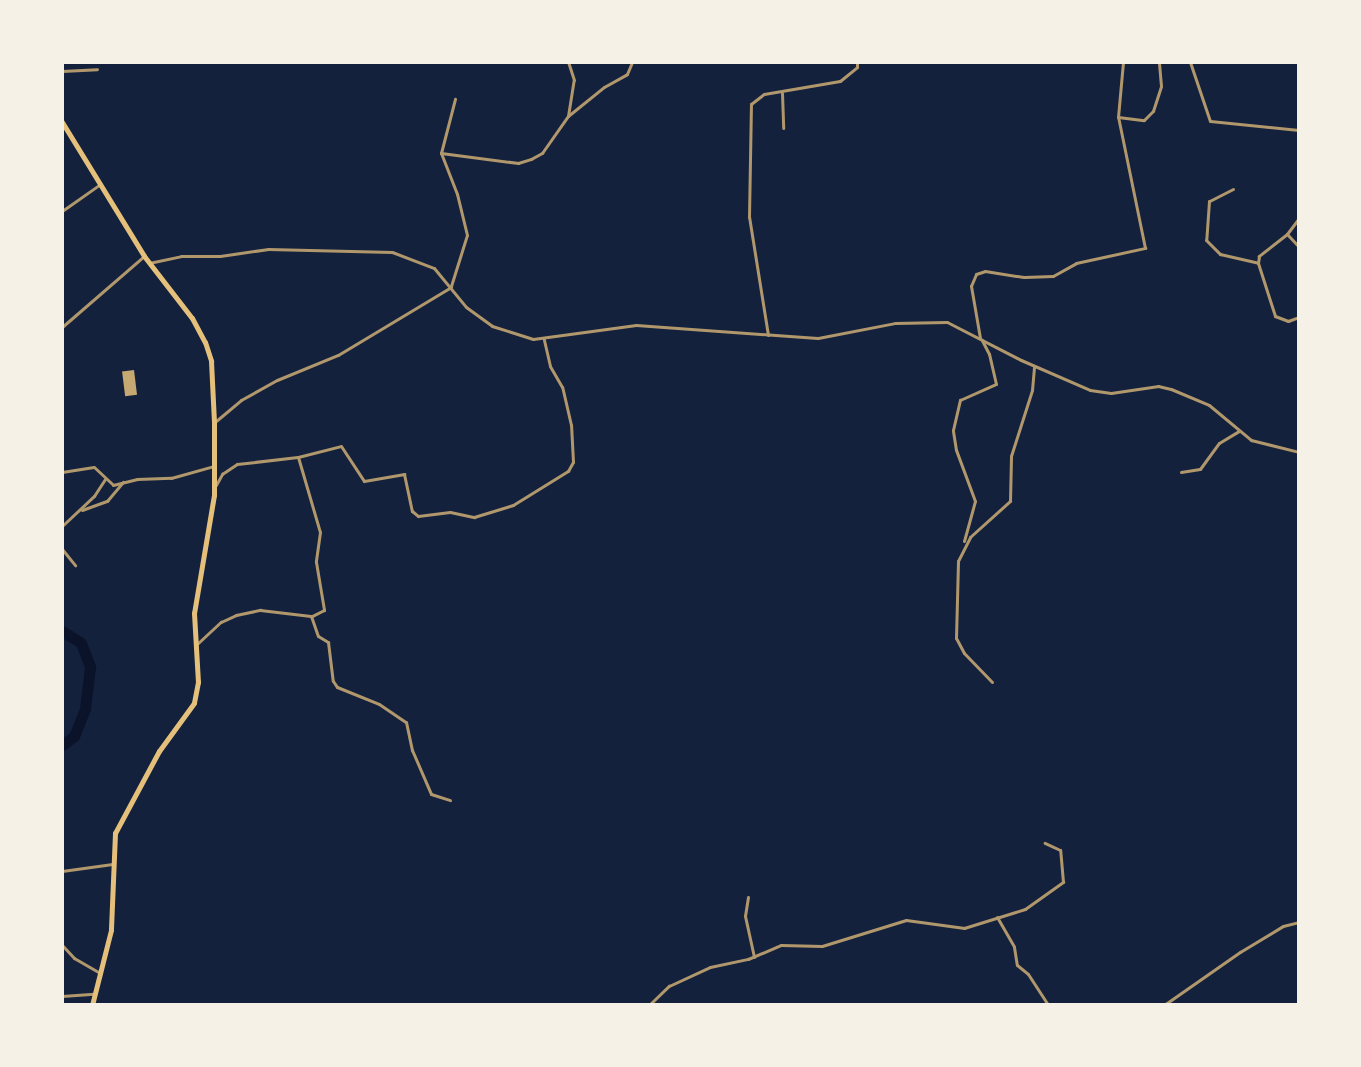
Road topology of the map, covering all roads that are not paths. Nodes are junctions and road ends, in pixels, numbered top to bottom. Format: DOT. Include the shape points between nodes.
graph roads {
  1 [pos="568,62"];
  2 [pos="632,62"];
  3 [pos="857,62"];
  4 [pos="1123,62"];
  5 [pos="1159,62"];
  6 [pos="1190,62"];
  7 [pos="97,69"];
  8 [pos="62,71"];
  9 [pos="785,90"];
  10 [pos="455,99"];
  11 [pos="568,116"];
  12 [pos="1118,117"];
  13 [pos="62,122"];
  14 [pos="783,128"];
  15 [pos="1299,130"];
  16 [pos="441,153"];
  17 [pos="99,185"];
  18 [pos="1233,189"];
  19 [pos="62,211"];
  20 [pos="1299,218"];
  21 [pos="1287,234"];
  22 [pos="1299,247"];
  23 [pos="144,256"];
  24 [pos="149,263"];
  25 [pos="1258,263"];
  26 [pos="451,286"];
  27 [pos="1299,317"];
  28 [pos="62,327"];
  29 [pos="768,335"];
  30 [pos="544,339"];
  31 [pos="981,339"];
  32 [pos="1034,366"];
  33 [pos="214,423"];
  34 [pos="1239,431"];
  35 [pos="1299,452"];
  36 [pos="298,457"];
  37 [pos="214,466"];
  38 [pos="62,472"];
  39 [pos="1181,472"];
  40 [pos="105,479"];
  41 [pos="123,482"];
  42 [pos="214,495"];
  43 [pos="80,510"];
  44 [pos="62,526"];
  45 [pos="963,547"];
  46 [pos="62,549"];
  47 [pos="75,565"];
  48 [pos="311,616"];
  49 [pos="195,645"];
  50 [pos="992,682"];
  51 [pos="450,800"];
  52 [pos="1045,843"];
  53 [pos="113,864"];
  54 [pos="62,871"];
  55 [pos="748,897"];
  56 [pos="997,917"];
  57 [pos="1299,922"];
  58 [pos="62,945"];
  59 [pos="754,957"];
  60 [pos="100,973"];
  61 [pos="94,994"];
  62 [pos="62,996"];
  63 [pos="92,1005"];
  64 [pos="649,1005"];
  65 [pos="1048,1005"];
  66 [pos="1164,1005"];
  1 -- 11 [label="street" via="574,80"];
  2 -- 11 [label="street" via="627,74"];
  3 -- 9 [label="street" via="840,81"];
  4 -- 12 [label="street"];
  5 -- 12 [label="street" via="1161,86 1153,111 1144,120"];
  6 -- 15 [label="street" via="1210,121"];
  7 -- 8 [label="street"];
  9 -- 14 [label="street" via="780,98"];
  9 -- 29 [label="street" via="764,94 751,104 749,226"];
  10 -- 16 [label="street"];
  11 -- 16 [label="street" via="542,153 518,163"];
  12 -- 31 [label="street" via="1145,248 1076,263 1053,276 976,274 971,286"];
  13 -- 17 [label="main road"];
  16 -- 26 [label="street" via="467,235"];
  17 -- 19 [label="street"];
  17 -- 23 [label="main road"];
  18 -- 25 [label="street" via="1206,206 1206,240 1220,254"];
  20 -- 21 [label="street"];
  21 -- 22 [label="street"];
  21 -- 25 [label="street" via="1259,256"];
  23 -- 24 [label="main road"];
  23 -- 28 [label="street"];
  24 -- 26 [label="street" via="268,249 383,252 422,261"];
  24 -- 33 [label="main road" via="205,342"];
  25 -- 27 [label="street" via="1275,316 1288,321"];
  26 -- 30 [label="street" via="466,307 492,326 518,337"];
  26 -- 33 [label="street" via="338,355 241,400"];
  29 -- 30 [label="street" via="636,325"];
  29 -- 31 [label="street" via="818,338 935,321 962,327"];
  30 -- 36 [label="street" via="571,425 573,462 568,471 513,505 474,517 450,512 418,516 402,473 364,481 341,446"];
  31 -- 32 [label="street"];
  31 -- 45 [label="street" via="998,379 960,400 953,430 975,501"];
  32 -- 34 [label="street" via="1101,393 1171,389 1209,405"];
  32 -- 45 [label="street" via="1032,390 1011,456 1010,501"];
  33 -- 37 [label="main road"];
  34 -- 35 [label="street" via="1261,444"];
  34 -- 39 [label="street" via="1219,443 1200,469"];
  36 -- 42 [label="street" via="237,464 222,474"];
  36 -- 48 [label="street" via="320,532 316,562 324,610"];
  37 -- 41 [label="street" via="171,478"];
  37 -- 42 [label="main road"];
  38 -- 40 [label="street" via="94,467"];
  40 -- 41 [label="street" via="113,485"];
  40 -- 43 [label="street"];
  41 -- 43 [label="street" via="107,501"];
  42 -- 49 [label="main road" via="197,577"];
  43 -- 44 [label="street"];
  45 -- 50 [label="street" via="956,638"];
  46 -- 47 [label="street"];
  48 -- 49 [label="street" via="260,610 236,615"];
  48 -- 51 [label="street" via="318,636 328,642 337,687 406,722 431,794"];
  49 -- 53 [label="main road" via="198,682 187,716 165,743 118,825"];
  52 -- 56 [label="street" via="1060,850 1062,883 1040,902"];
  53 -- 54 [label="street"];
  53 -- 60 [label="main road" via="111,930"];
  55 -- 59 [label="street" via="745,916"];
  56 -- 59 [label="street" via="964,928 906,920 822,946 781,945"];
  56 -- 65 [label="street" via="1014,947 1017,965"];
  57 -- 66 [label="street" via="1240,952"];
  58 -- 60 [label="street"];
  59 -- 64 [label="street" via="716,964 673,984"];
  60 -- 61 [label="main road"];
  61 -- 62 [label="street"];
  61 -- 63 [label="main road"];
}
